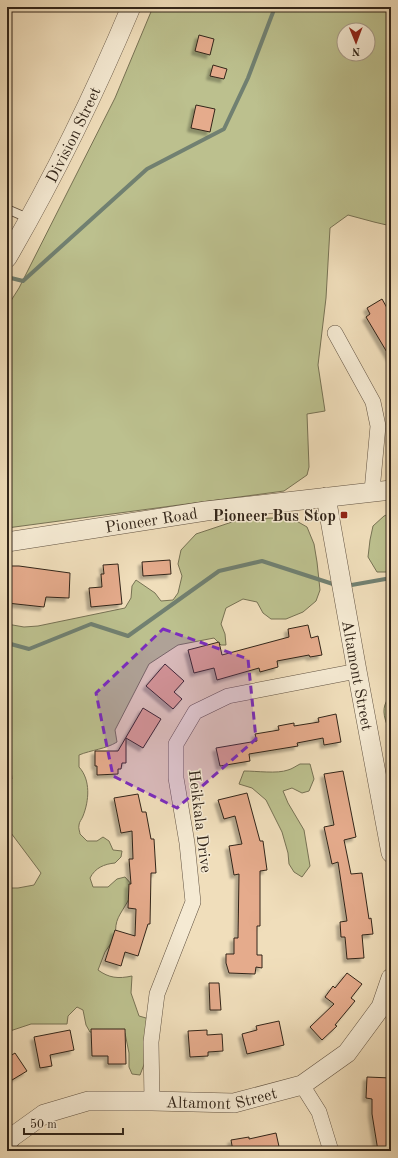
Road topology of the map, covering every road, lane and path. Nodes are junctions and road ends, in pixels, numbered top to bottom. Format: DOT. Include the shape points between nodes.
graph roads {
  1 [pos="131,7"];
  2 [pos="7,209"];
  3 [pos="30,219"];
  4 [pos="7,258"];
  5 [pos="335,333"];
  6 [pos="391,490"];
  7 [pos="372,491"];
  8 [pos="326,497"];
  9 [pos="7,542"];
  10 [pos="357,671"];
  11 [pos="391,853"];
  12 [pos="391,978"];
  13 [pos="302,1085"];
  14 [pos="152,1101"];
  15 [pos="7,1143"];
  16 [pos="331,1151"];
  1 -- 3 [label="street, Division Street" via="99,80"];
  2 -- 3 [label="lane"];
  3 -- 4 [label="street, Division Street"];
  5 -- 7 [label="street" via="373,402 378,426"];
  6 -- 7 [label="street, Pioneer Road"];
  7 -- 8 [label="street, Pioneer Road"];
  8 -- 9 [label="street, Pioneer Road" via="206,511"];
  8 -- 10 [label="street, Altamont Street"];
  10 -- 11 [label="street, Altamont Street"];
  10 -- 14 [label="street, Heikkala Drive" via="228,696 196,712 176,744 176,778 187,843 193,902 157,994 151,1042"];
  12 -- 13 [label="street, Altamont Street" via="381,1006 347,1054"];
  13 -- 14 [label="street, Altamont Street" via="234,1103"];
  13 -- 16 [label="street" via="319,1112"];
  14 -- 15 [label="street, Altamont Street" via="88,1101 44,1114"];
}
